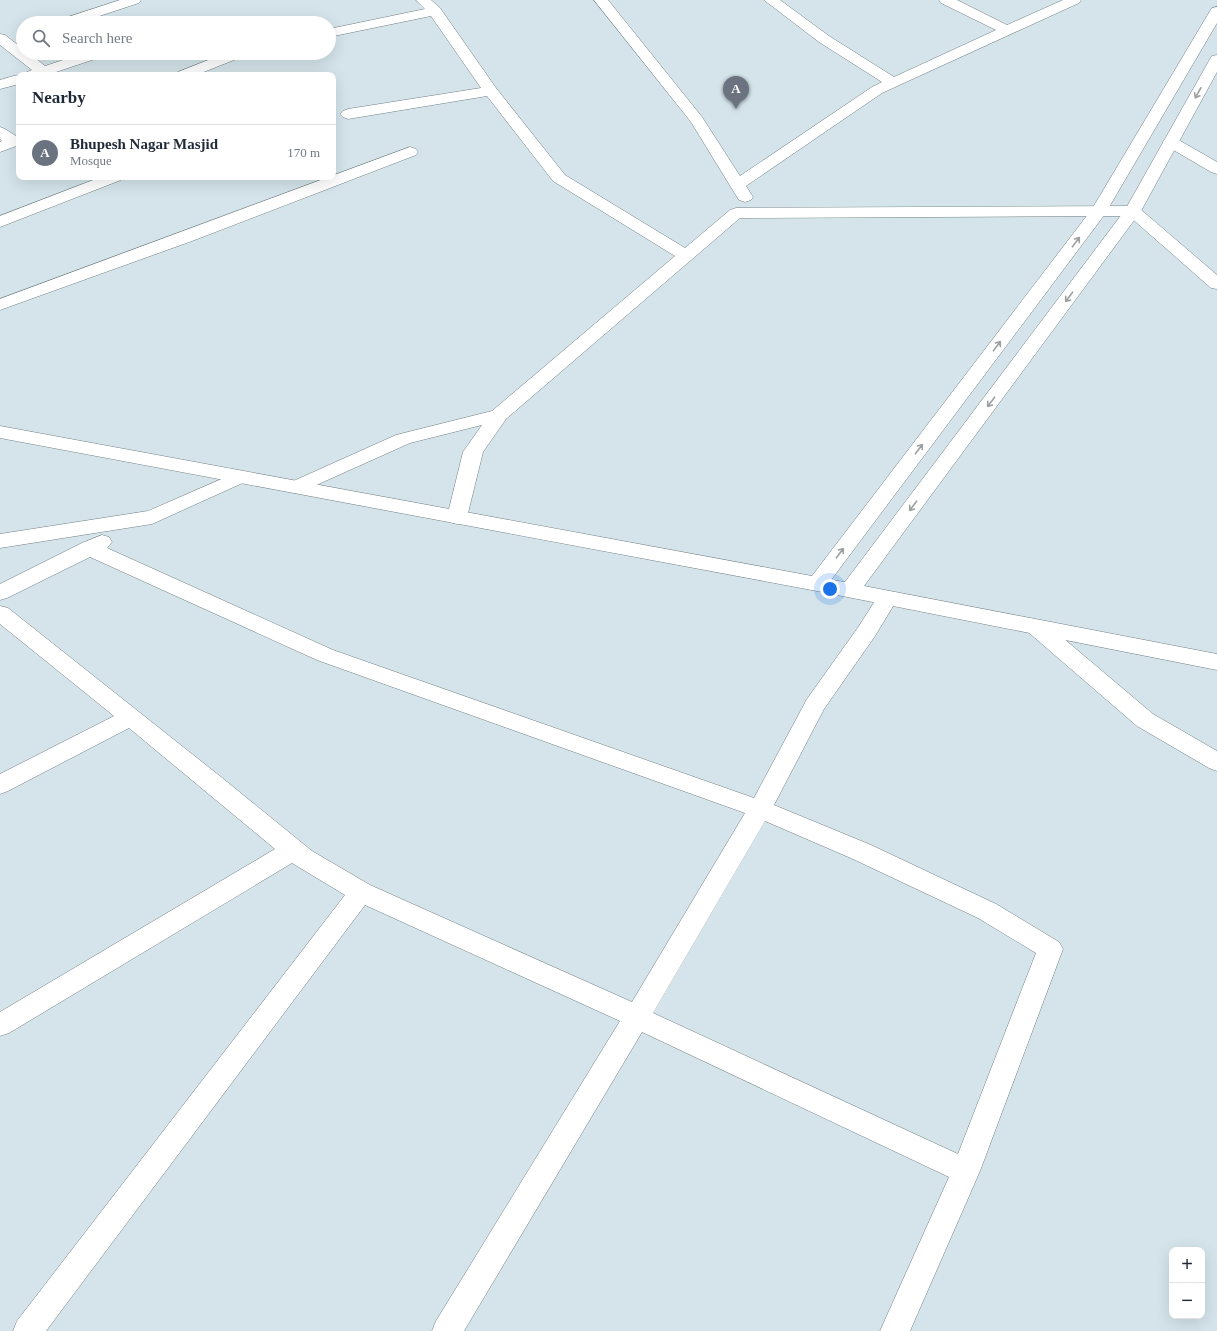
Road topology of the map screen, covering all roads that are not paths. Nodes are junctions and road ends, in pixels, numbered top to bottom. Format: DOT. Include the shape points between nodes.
graph roads {
  1 [pos="134,0"];
  2 [pos="423,0"];
  3 [pos="601,0"];
  4 [pos="771,0"];
  5 [pos="946,0"];
  6 [pos="1074,0"];
  7 [pos="435,11"];
  8 [pos="1217,11"];
  9 [pos="85,16"];
  10 [pos="1006,30"];
  11 [pos="336,32"];
  12 [pos="16,37"];
  13 [pos="3,40"];
  14 [pos="16,53"];
  15 [pos="1217,59"];
  16 [pos="24,60"];
  17 [pos="78,60"];
  18 [pos="221,60"];
  19 [pos="36,72"];
  20 [pos="40,72"];
  21 [pos="191,72"];
  22 [pos="16,80"];
  23 [pos="893,83"];
  24 [pos="0,85"];
  25 [pos="491,91"];
  26 [pos="348,114"];
  27 [pos="0,132"];
  28 [pos="1171,142"];
  29 [pos="11,143"];
  30 [pos="410,152"];
  31 [pos="1217,169"];
  32 [pos="107,180"];
  33 [pos="738,185"];
  34 [pos="1134,210"];
  35 [pos="1099,211"];
  36 [pos="754,212"];
  37 [pos="0,222"];
  38 [pos="686,256"];
  39 [pos="1217,284"];
  40 [pos="0,305"];
  41 [pos="499,415"];
  42 [pos="0,432"];
  43 [pos="240,477"];
  44 [pos="296,487"];
  45 [pos="152,517"];
  46 [pos="457,517"];
  47 [pos="0,541"];
  48 [pos="89,548"];
  49 [pos="817,584"];
  50 [pos="850,590"];
  51 [pos="0,593"];
  52 [pos="887,598"];
  53 [pos="0,613"];
  54 [pos="1036,627"];
  55 [pos="1217,662"];
  56 [pos="131,717"];
  57 [pos="1217,762"];
  58 [pos="0,785"];
  59 [pos="760,809"];
  60 [pos="293,850"];
  61 [pos="361,892"];
  62 [pos="637,1017"];
  63 [pos="0,1025"];
  64 [pos="966,1171"];
  65 [pos="28,1331"];
  66 [pos="447,1331"];
  67 [pos="895,1331"];
  1 -- 9 [label="street"];
  2 -- 7 [label="street"];
  3 -- 33 [label="street" via="697,120"];
  4 -- 23 [label="street" via="824,39"];
  5 -- 10 [label="street"];
  6 -- 10 [label="street"];
  7 -- 11 [label="street"];
  7 -- 25 [label="street"];
  8 -- 35 [label="street"];
  10 -- 23 [label="street"];
  12 -- 13 [label="street"];
  13 -- 14 [label="street"];
  15 -- 28 [label="street, one-way"];
  16 -- 19 [label="street"];
  17 -- 20 [label="street"];
  18 -- 21 [label="street"];
  22 -- 24 [label="street"];
  23 -- 33 [label="street" via="877,90"];
  25 -- 26 [label="street"];
  25 -- 38 [label="street" via="559,178"];
  27 -- 29 [label="street"];
  28 -- 31 [label="street"];
  28 -- 34 [label="street"];
  30 -- 40 [label="street"];
  32 -- 37 [label="street"];
  33 -- 36 [label="street"];
  34 -- 35 [label="street"];
  34 -- 39 [label="street"];
  34 -- 50 [label="street, one-way"];
  35 -- 36 [label="street"];
  49 -- 35 [label="street, one-way"];
  36 -- 38 [label="street" via="736,213"];
  38 -- 41 [label="street"];
  41 -- 44 [label="street" via="403,439"];
  41 -- 46 [label="street" via="473,452"];
  42 -- 43 [label="street"];
  43 -- 44 [label="street"];
  43 -- 45 [label="street"];
  44 -- 46 [label="street"];
  45 -- 47 [label="street"];
  45 -- 48 [label="street"];
  46 -- 49 [label="street"];
  48 -- 51 [label="street"];
  48 -- 59 [label="street" via="325,655"];
  49 -- 50 [label="street"];
  50 -- 52 [label="street"];
  52 -- 54 [label="street"];
  52 -- 59 [label="street" via="815,705"];
  53 -- 56 [label="street"];
  54 -- 55 [label="street"];
  54 -- 57 [label="street" via="1145,720"];
  56 -- 58 [label="street"];
  56 -- 60 [label="street"];
  59 -- 62 [label="street"];
  59 -- 64 [label="street" via="862,852 986,911 1050,949"];
  60 -- 61 [label="street"];
  60 -- 63 [label="street"];
  61 -- 62 [label="street"];
  61 -- 65 [label="street"];
  62 -- 64 [label="street"];
  62 -- 66 [label="street"];
  64 -- 67 [label="street"];
}
